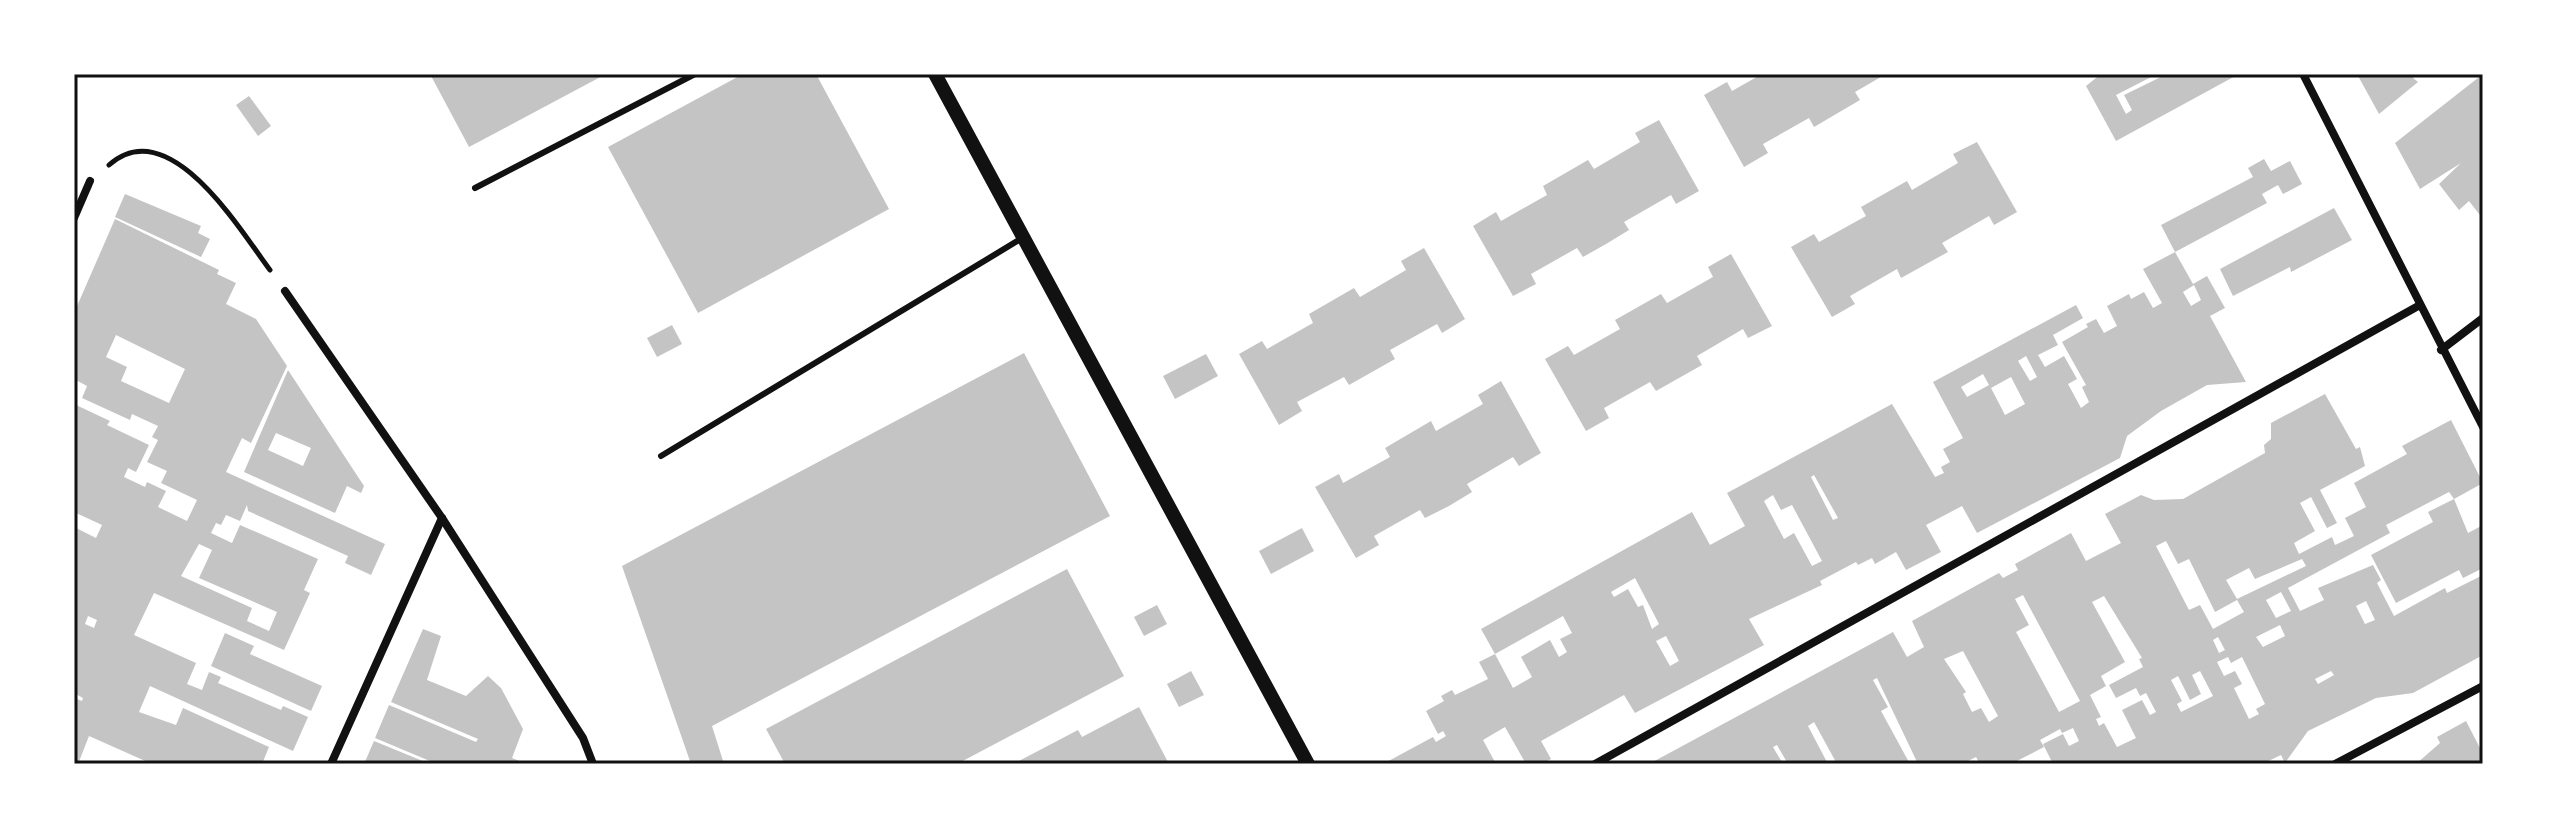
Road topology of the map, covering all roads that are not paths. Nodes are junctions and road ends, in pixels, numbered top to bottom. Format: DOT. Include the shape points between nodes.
graph roads {
  1 [pos="695,74"];
  2 [pos="935,74"];
  3 [pos="2303,74"];
  4 [pos="90,181"];
  5 [pos="475,188"];
  6 [pos="74,218"];
  7 [pos="1024,237"];
  8 [pos="285,291"];
  9 [pos="2420,305"];
  10 [pos="2483,318"];
  11 [pos="2441,350"];
  12 [pos="2483,427"];
  13 [pos="661,456"];
  14 [pos="442,518"];
  15 [pos="2483,686"];
  16 [pos="331,764"];
  17 [pos="593,764"];
  18 [pos="1308,764"];
  19 [pos="1595,764"];
  20 [pos="2335,764"];
  1 -- 5 [label="lane"];
  2 -- 7 [label="street"];
  3 -- 9 [label="street"];
  4 -- 6 [label="street"];
  7 -- 13 [label="lane"];
  7 -- 18 [label="street"];
  8 -- 14 [label="street"];
  9 -- 11 [label="street"];
  9 -- 19 [label="street"];
  10 -- 11 [label="street"];
  11 -- 12 [label="street"];
  14 -- 16 [label="street"];
  14 -- 17 [label="street" via="583,738"];
  15 -- 20 [label="street"];
}
